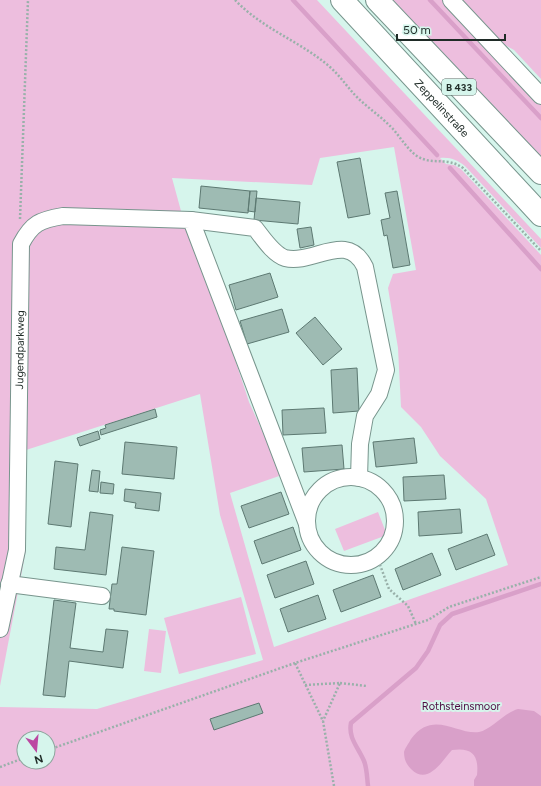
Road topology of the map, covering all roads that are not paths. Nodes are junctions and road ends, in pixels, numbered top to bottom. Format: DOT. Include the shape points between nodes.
graph roads {
  1 [pos="342,0"];
  2 [pos="377,0"];
  3 [pos="451,0"];
  4 [pos="541,96"];
  5 [pos="541,173"];
  6 [pos="541,215"];
  7 [pos="188,220"];
  8 [pos="359,478"];
  9 [pos="307,524"];
  10 [pos="9,584"];
  11 [pos="102,596"];
  12 [pos="0,629"];
  1 -- 6 [label="highway, Zeppelinstraße / B 433"];
  2 -- 5 [label="highway, B 433"];
  3 -- 4 [label="street"];
  7 -- 8 [label="street" via="255,228 271,248 284,257 299,259 331,250 348,250 360,257 365,267 386,370 379,394 365,416 360,444"];
  7 -- 9 [label="street"];
  7 -- 10 [label="street, Jugendparkweg" via="63,216 37,223 28,230 21,244 16,550"];
  8 -- 9 [label="street" via="338,478 325,485 308,509"];
  8 -- 9 [label="street" via="367,479 380,487 390,498 395,511 396,526 392,540 384,553 358,566 343,566 329,560 318,551 310,538"];
  10 -- 11 [label="street"];
  10 -- 12 [label="street, Jugendparkweg"];
}
